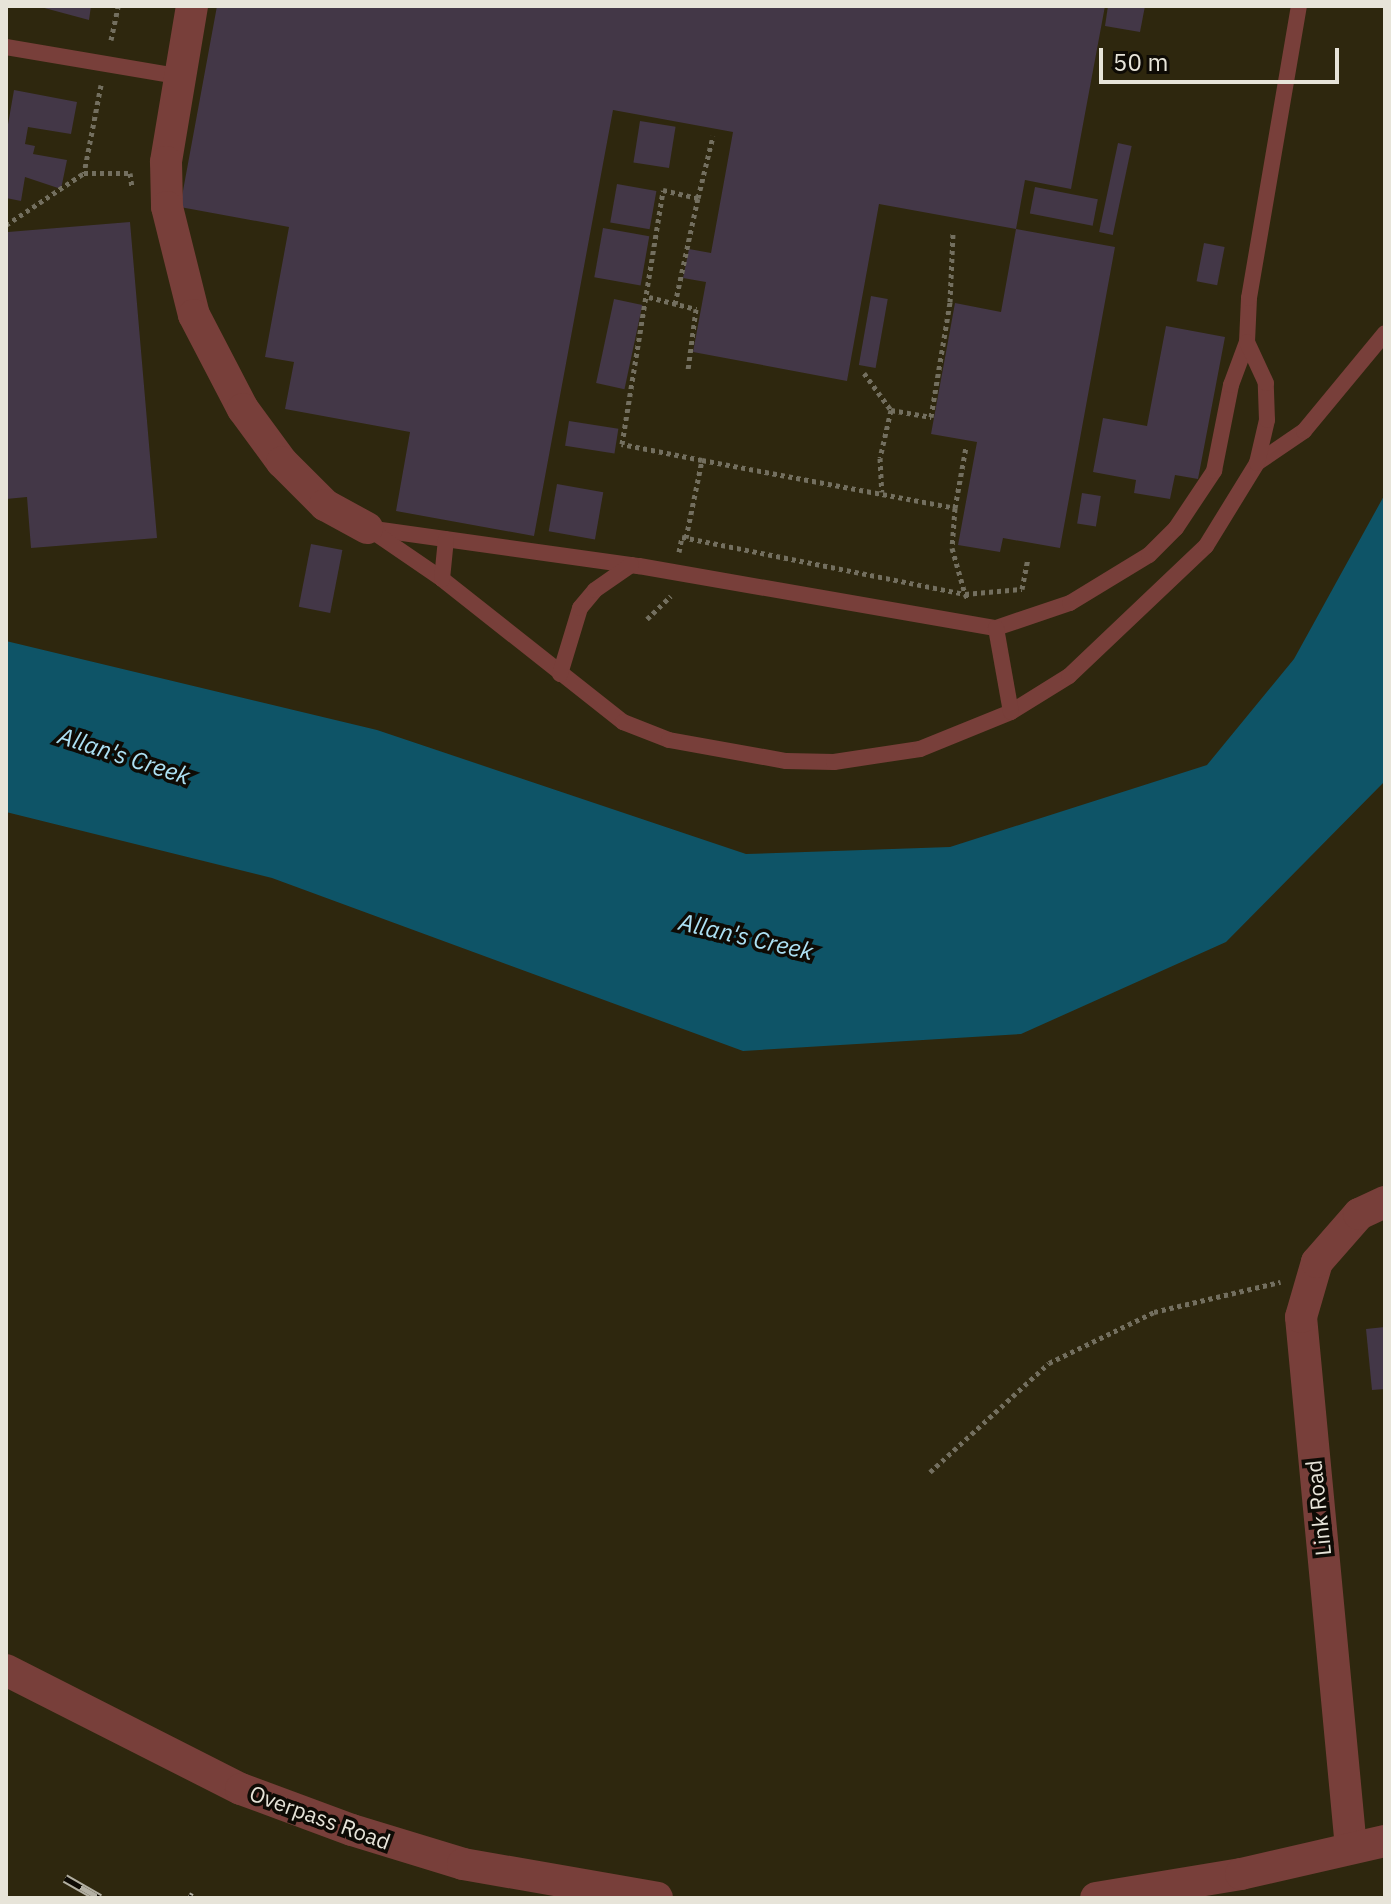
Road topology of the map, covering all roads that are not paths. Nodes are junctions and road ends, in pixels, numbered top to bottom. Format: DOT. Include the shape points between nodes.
graph roads {
  1 [pos="192,6"];
  2 [pos="1299,6"];
  3 [pos="6,47"];
  4 [pos="178,76"];
  5 [pos="1385,333"];
  6 [pos="1247,342"];
  7 [pos="1257,463"];
  8 [pos="367,528"];
  9 [pos="446,539"];
  10 [pos="631,565"];
  11 [pos="442,579"];
  12 [pos="996,628"];
  13 [pos="560,674"];
  14 [pos="1011,712"];
  15 [pos="1385,1202"];
  16 [pos="6,1670"];
  17 [pos="1385,1841"];
  18 [pos="1351,1848"];
  19 [pos="657,1898"];
  20 [pos="1096,1898"];
  1 -- 4 [label="street"];
  2 -- 6 [label="lane" via="1249,298"];
  3 -- 4 [label="lane"];
  4 -- 8 [label="street" via="166,162 167,207 194,315 243,409 282,462 325,505"];
  5 -- 7 [label="lane" via="1304,431"];
  6 -- 7 [label="lane" via="1266,383 1267,420"];
  6 -- 12 [label="lane" via="1231,385 1214,471 1176,528 1149,555 1070,603"];
  7 -- 14 [label="lane" via="1206,546 1170,585 1069,676"];
  8 -- 9 [label="lane"];
  8 -- 11 [label="lane"];
  9 -- 10 [label="lane"];
  9 -- 11 [label="lane"];
  10 -- 12 [label="lane"];
  10 -- 13 [label="lane" via="595,590 580,608"];
  11 -- 13 [label="lane"];
  12 -- 14 [label="lane"];
  13 -- 14 [label="lane" via="623,722 669,740 786,761 834,762 920,749"];
  15 -- 18 [label="street, Link Road" via="1359,1214 1312,1275 1305,1291 1302,1347"];
  16 -- 19 [label="street, Overpass Road" via="241,1789 352,1830 463,1864"];
  17 -- 18 [label="street"];
  18 -- 20 [label="street"];
}
